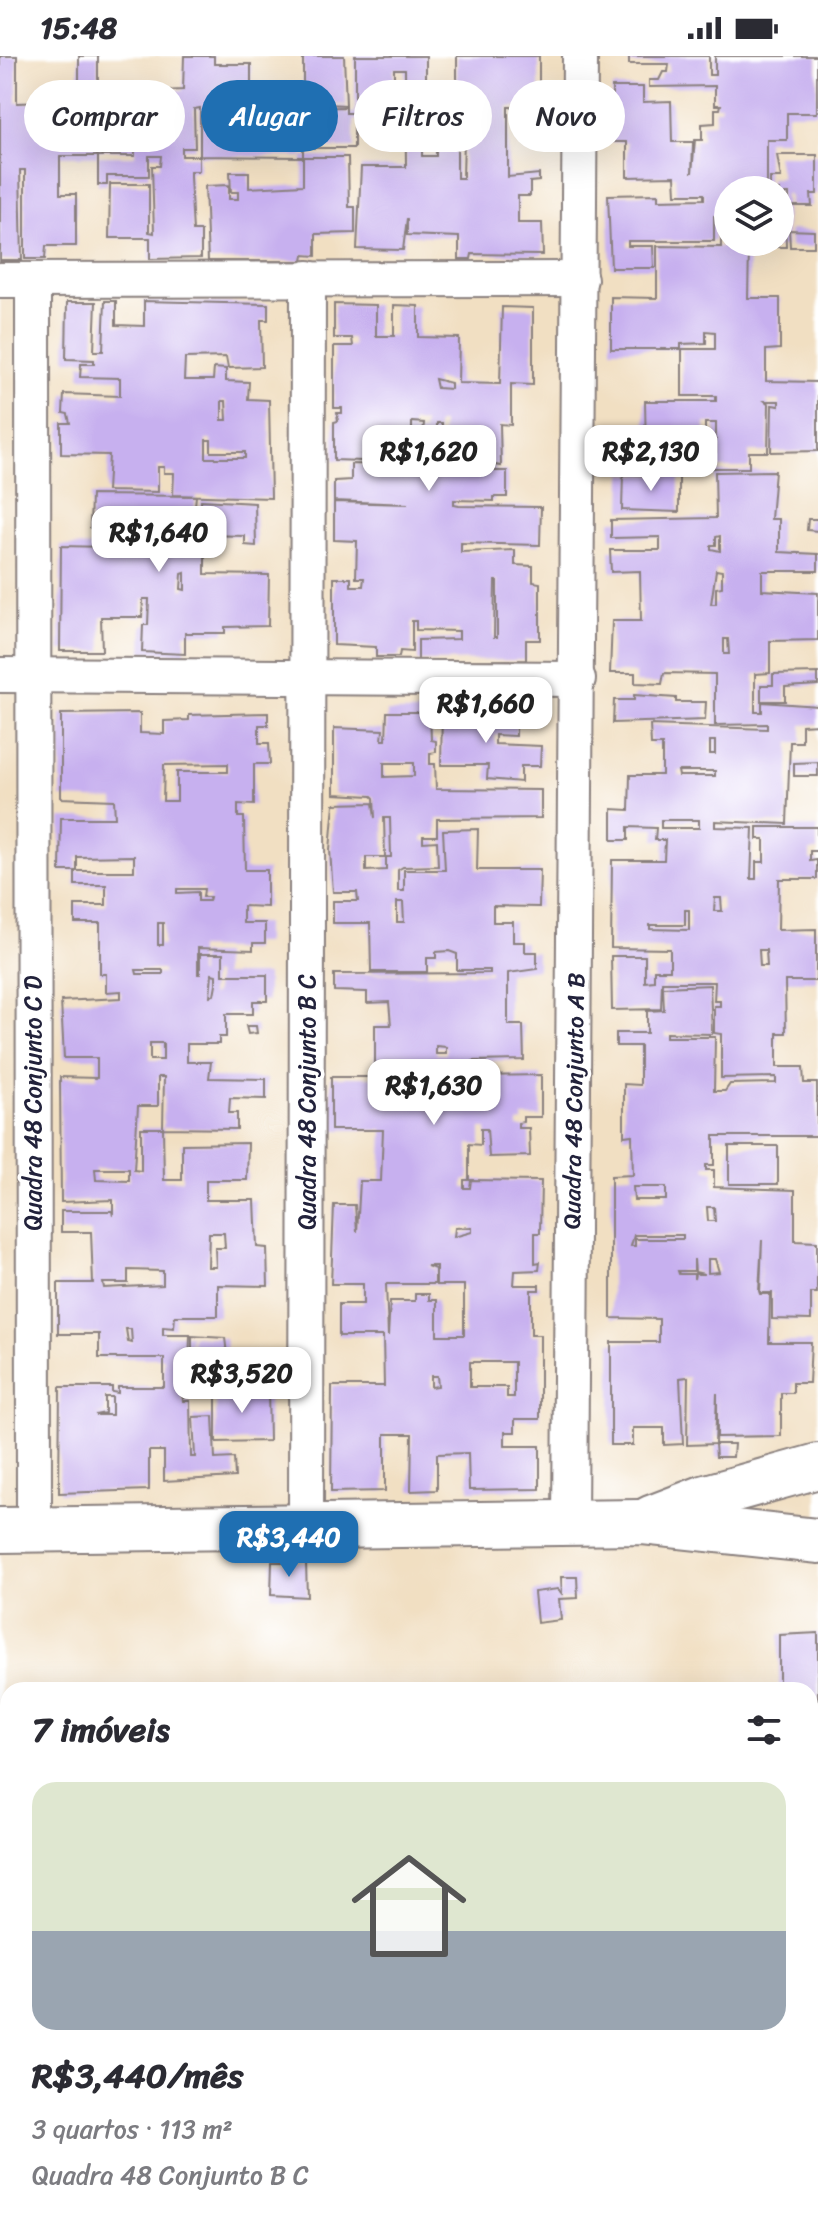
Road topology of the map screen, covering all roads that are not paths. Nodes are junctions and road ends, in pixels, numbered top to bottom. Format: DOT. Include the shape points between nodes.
graph roads {
  1 [pos="580,56"];
  2 [pos="308,278"];
  3 [pos="580,279"];
  4 [pos="16,280"];
  5 [pos="16,675"];
  6 [pos="307,676"];
  7 [pos="578,679"];
  8 [pos="818,1466"];
  9 [pos="641,1522"];
  10 [pos="570,1523"];
  11 [pos="306,1528"];
  12 [pos="17,1530"];
  13 [pos="818,1541"];
  1 -- 3 [label="street, Quadra 48 Conjunto A B"];
  2 -- 3 [label="street"];
  2 -- 4 [label="street"];
  2 -- 6 [label="street, Quadra 48 Conjunto B C"];
  3 -- 7 [label="street, Quadra 48 Conjunto A B"];
  4 -- 5 [label="street, Quadra 48 Conjunto C D"];
  5 -- 6 [label="street"];
  5 -- 12 [label="street, Quadra 48 Conjunto C D"];
  6 -- 7 [label="street"];
  6 -- 11 [label="street, Quadra 48 Conjunto B C"];
  7 -- 10 [label="street, Quadra 48 Conjunto A B"];
  8 -- 9 [label="street" via="703,1498"];
  9 -- 10 [label="street"];
  9 -- 13 [label="street"];
  10 -- 11 [label="street"];
  11 -- 12 [label="street"];
}
